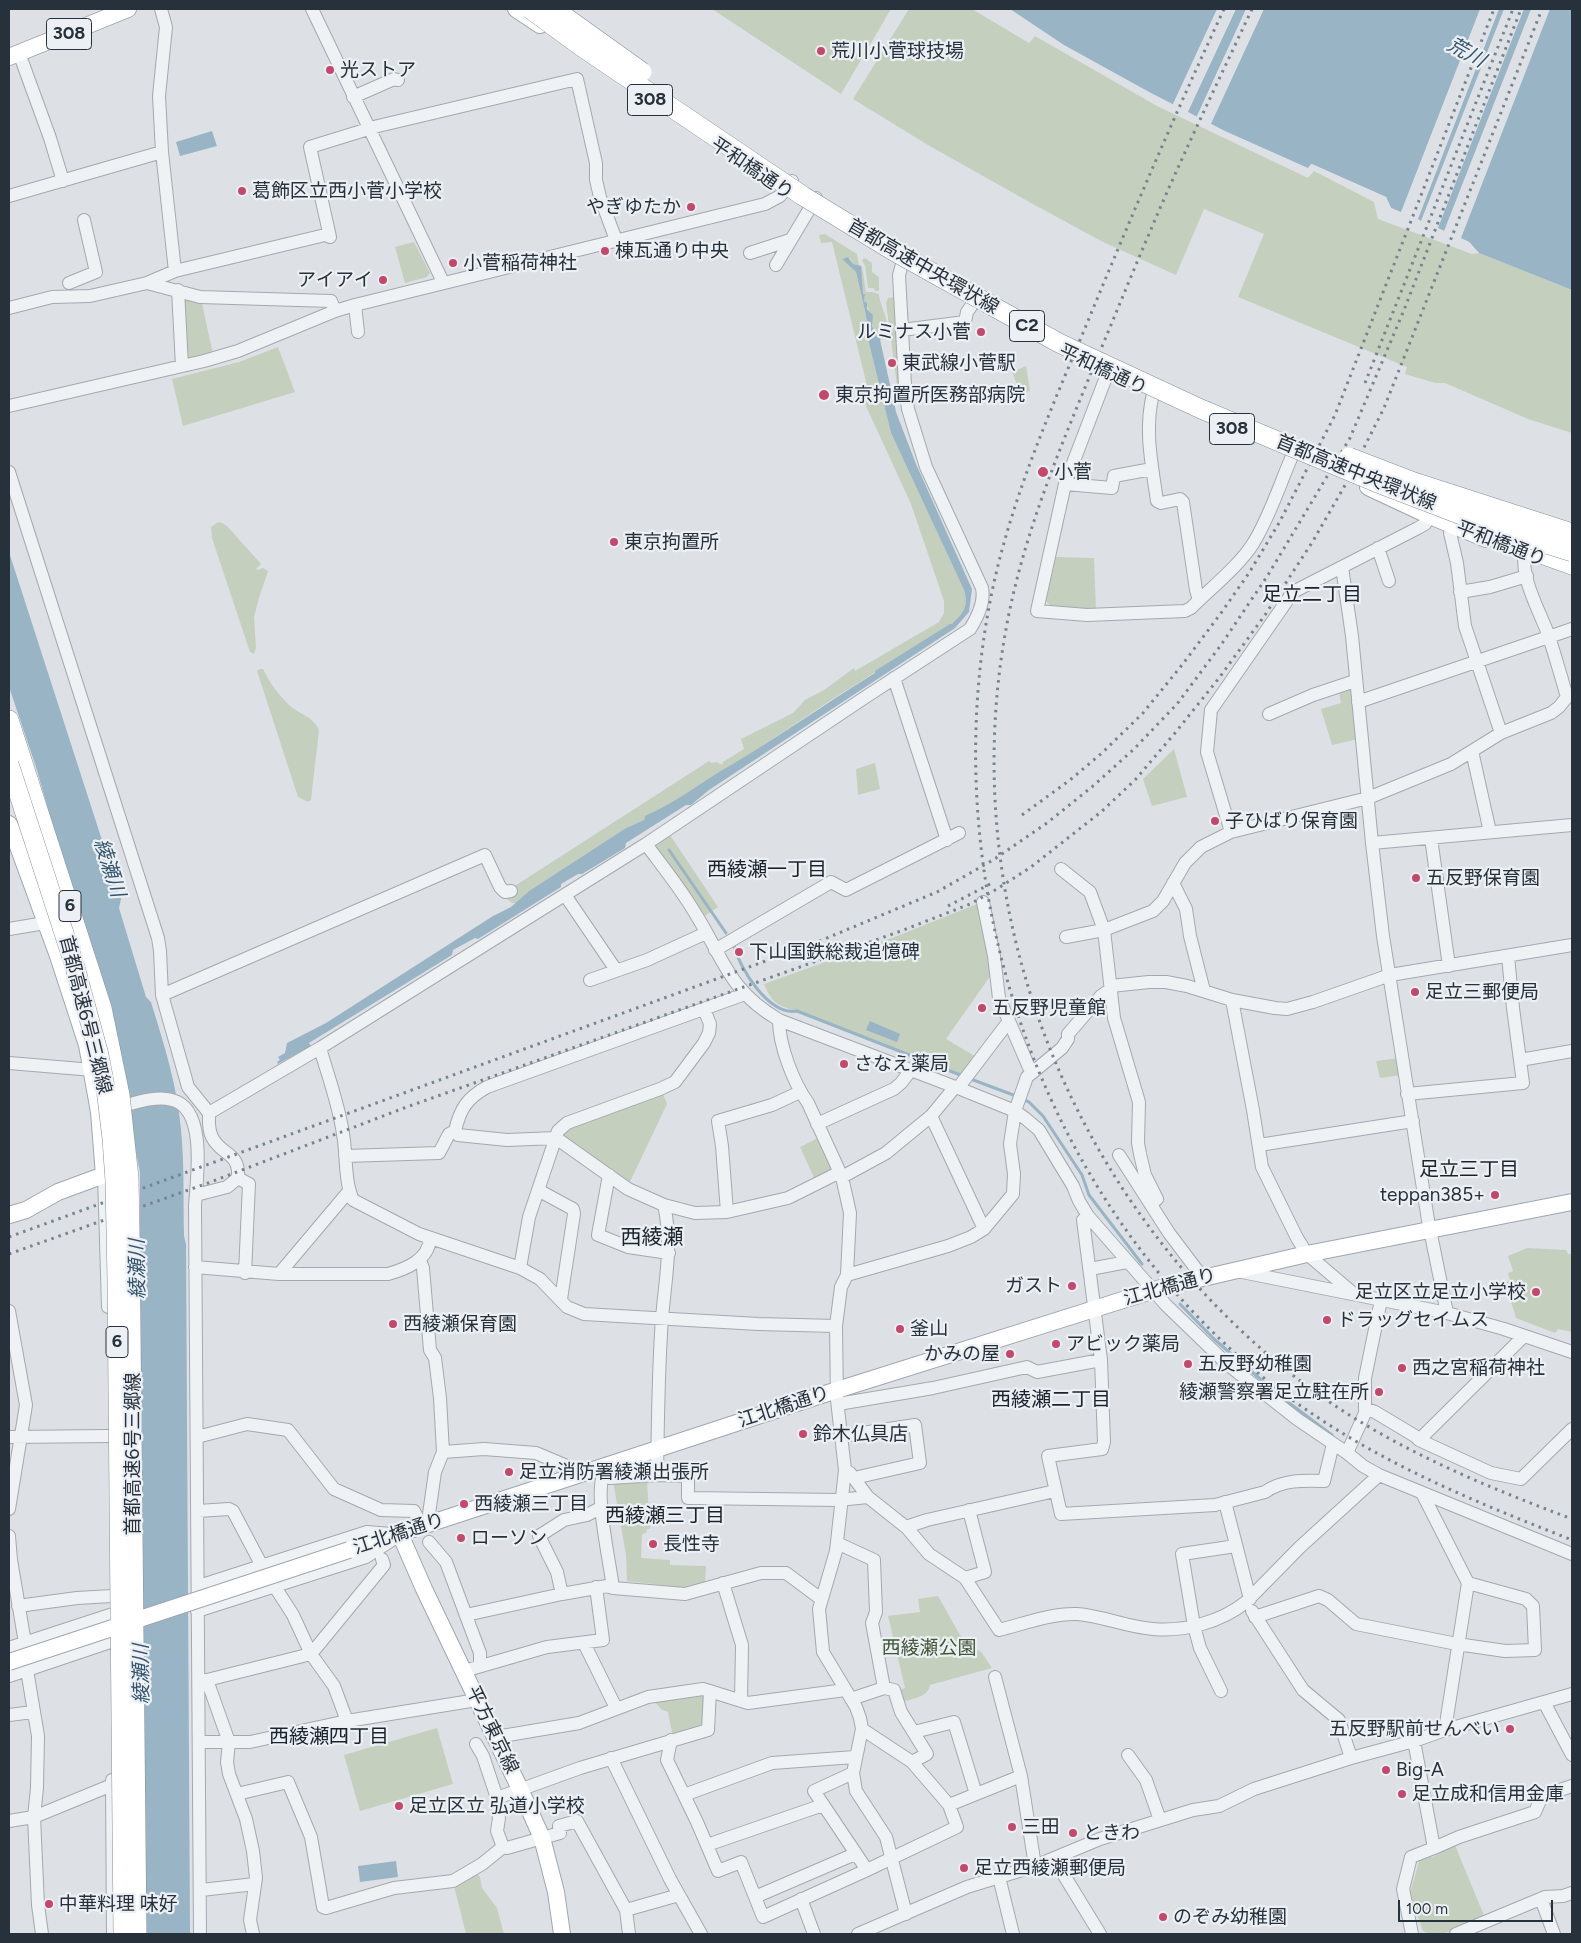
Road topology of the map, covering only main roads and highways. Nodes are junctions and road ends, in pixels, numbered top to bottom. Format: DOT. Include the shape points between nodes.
graph roads {
  1 [pos="128,9"];
  2 [pos="516,9"];
  3 [pos="530,9"];
  4 [pos="543,9"];
  5 [pos="554,9"];
  6 [pos="14,55"];
  7 [pos="788,186"];
  8 [pos="813,203"];
  9 [pos="1414,482"];
  10 [pos="1380,484"];
  11 [pos="1572,533"];
  12 [pos="1572,543"];
  13 [pos="1572,552"];
  14 [pos="1572,564"];
  15 [pos="1572,570"];
  16 [pos="9,720"];
  17 [pos="9,764"];
  18 [pos="9,824"];
  19 [pos="1572,1202"];
  20 [pos="9,1215"];
  21 [pos="400,1534"];
  22 [pos="9,1662"];
  23 [pos="123,1934"];
  24 [pos="137,1934"];
  25 [pos="562,1934"];
  1 -- 6 [label="main road, 308"];
  2 -- 7 [label="main road, 平和橋通り / 308"];
  3 -- 10 [label="highway, 首都高速中央環状線 / C2, bridge" via="803,196 974,297 1131,377"];
  4 -- 7 [label="main road, 平和橋通り / 308"];
  5 -- 9 [label="highway, 首都高速中央環状線 / C2, bridge" via="817,190 973,282 1066,332 1202,396"];
  7 -- 8 [label="main road, 平和橋通り / 308"];
  8 -- 12 [label="main road, 平和橋通り / 308" via="1068,339 1200,401 1423,492"];
  8 -- 15 [label="main road, 平和橋通り / 308" via="902,264 972,305 1153,394 1453,526"];
  9 -- 11 [label="highway, 首都高速中央環状線 / C2, bridge"];
  9 -- 12 [label="highway, bridge" via="1502,522"];
  10 -- 13 [label="highway, 首都高速中央環状線 / C2, bridge" via="1495,528"];
  10 -- 14 [label="highway, bridge" via="1436,514"];
  16 -- 24 [label="highway, 首都高速6号三郷線 / 6, bridge" via="102,1008 117,1076 125,1138 131,1280"];
  17 -- 23 [label="highway, 首都高速6号三郷線 / 6, bridge" via="89,1013 107,1097 112,1139 117,1280"];
  18 -- 20 [label="main road" via="80,1020 93,1070 104,1175"];
  19 -- 21 [label="main road, 江北橋通り" via="1307,1254 1154,1290 838,1397 658,1449 601,1472 573,1476 426,1528"];
  21 -- 22 [label="main road, 江北橋通り, bridge"];
  21 -- 25 [label="main road, 平方東京線" via="542,1838 556,1892"];
}
